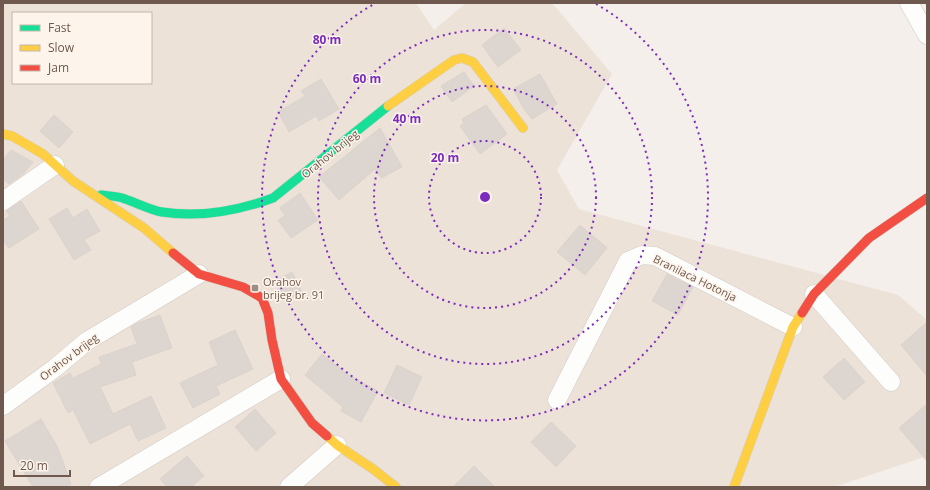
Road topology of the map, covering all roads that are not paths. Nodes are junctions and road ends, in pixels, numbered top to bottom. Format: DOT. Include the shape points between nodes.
graph roads {
  1 [pos="909,3"];
  2 [pos="926,32"];
  3 [pos="523,128"];
  4 [pos="3,134"];
  5 [pos="55,165"];
  6 [pos="91,194"];
  7 [pos="927,198"];
  8 [pos="3,201"];
  9 [pos="199,274"];
  10 [pos="814,294"];
  11 [pos="793,328"];
  12 [pos="281,379"];
  13 [pos="891,382"];
  14 [pos="557,400"];
  15 [pos="3,406"];
  16 [pos="337,445"];
  17 [pos="99,487"];
  18 [pos="289,487"];
  19 [pos="396,487"];
  20 [pos="734,487"];
  1 -- 2 [label="street"];
  3 -- 6 [label="street, Orahov brijeg" via="473,62 462,58 454,60 387,107 273,198 251,206 194,215 161,212 123,198"];
  4 -- 5 [label="street, Orahov brijeg" via="25,142"];
  5 -- 6 [label="street, Orahov brijeg"];
  5 -- 8 [label="street"];
  6 -- 9 [label="street, Orahov brijeg" via="144,228"];
  7 -- 10 [label="street" via="869,238"];
  9 -- 12 [label="street, Orahov brijeg" via="243,288 262,298 268,313"];
  9 -- 15 [label="street, Orahov brijeg" via="87,342"];
  10 -- 11 [label="street"];
  10 -- 13 [label="street"];
  11 -- 14 [label="street, Branilaca Hotonja" via="655,256 642,255 628,261"];
  11 -- 20 [label="street"];
  12 -- 16 [label="street, Orahov brijeg" via="312,423"];
  12 -- 17 [label="street"];
  16 -- 18 [label="street"];
  16 -- 19 [label="street, Orahov brijeg" via="373,468"];
}
